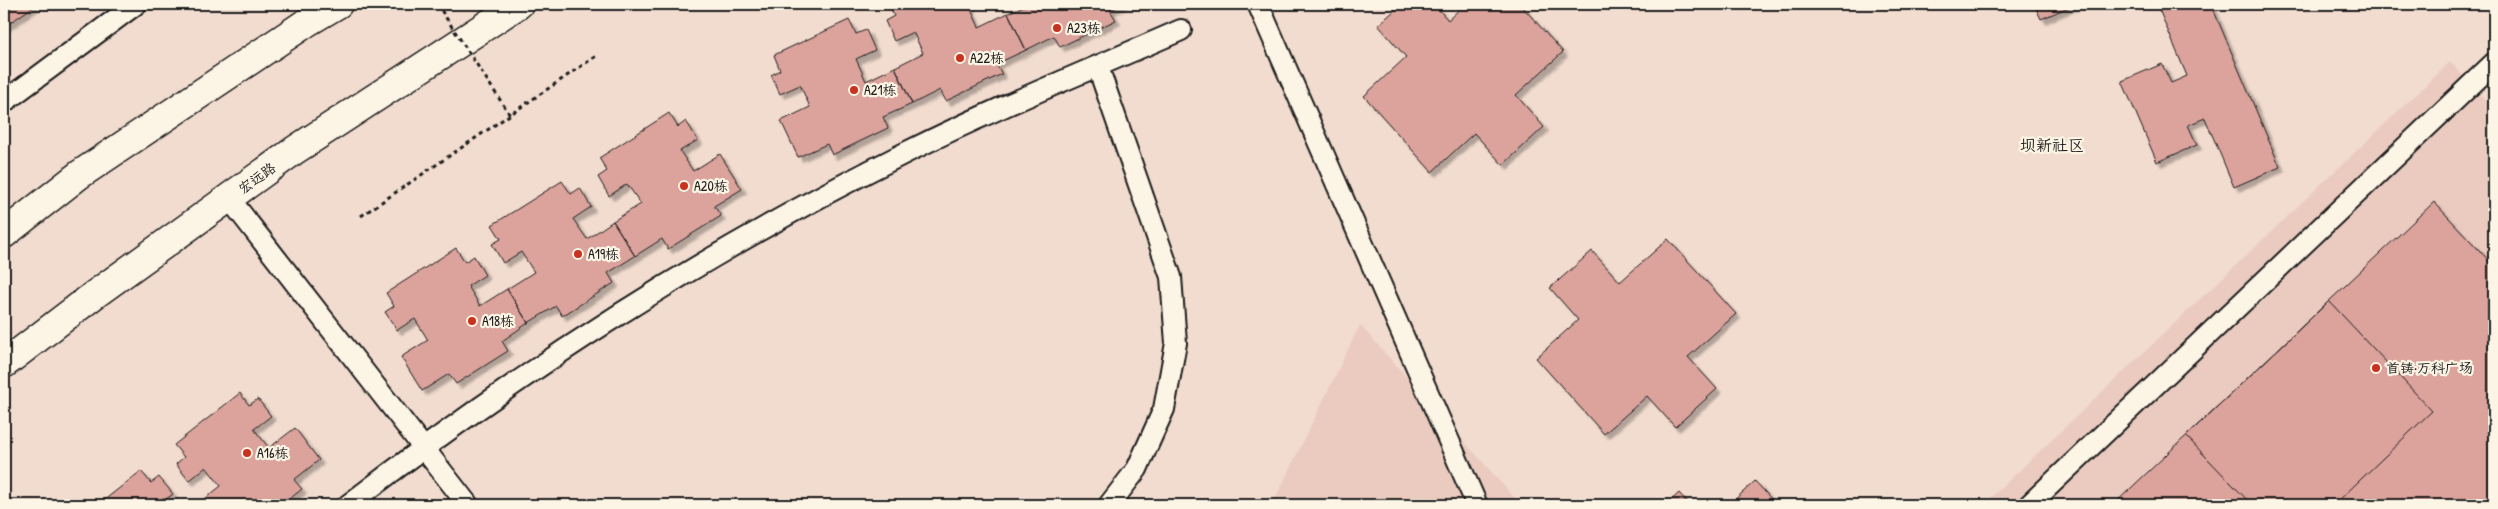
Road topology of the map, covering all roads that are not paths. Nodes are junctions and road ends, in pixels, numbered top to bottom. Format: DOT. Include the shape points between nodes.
graph roads {
  1 [pos="136,4"];
  2 [pos="338,4"];
  3 [pos="520,4"];
  4 [pos="1258,4"];
  5 [pos="1181,30"];
  6 [pos="2494,63"];
  7 [pos="1098,67"];
  8 [pos="4,102"];
  9 [pos="229,198"];
  10 [pos="4,234"];
  11 [pos="4,364"];
  12 [pos="423,447"];
  13 [pos="348,505"];
  14 [pos="468,505"];
  15 [pos="1109,505"];
  16 [pos="1477,505"];
  17 [pos="2029,505"];
  1 -- 8 [label="lane"];
  2 -- 10 [label="highway" via="79,175"];
  3 -- 9 [label="highway, 宏远路" via="295,150"];
  4 -- 16 [label="lane"];
  5 -- 7 [label="lane"];
  6 -- 17 [label="lane"];
  7 -- 12 [label="lane" via="908,151 741,240 578,339"];
  7 -- 15 [label="lane" via="1171,277 1176,343 1164,408 1137,469"];
  9 -- 11 [label="highway, 宏远路"];
  9 -- 12 [label="lane"];
  12 -- 13 [label="lane"];
  12 -- 14 [label="lane"];
}
